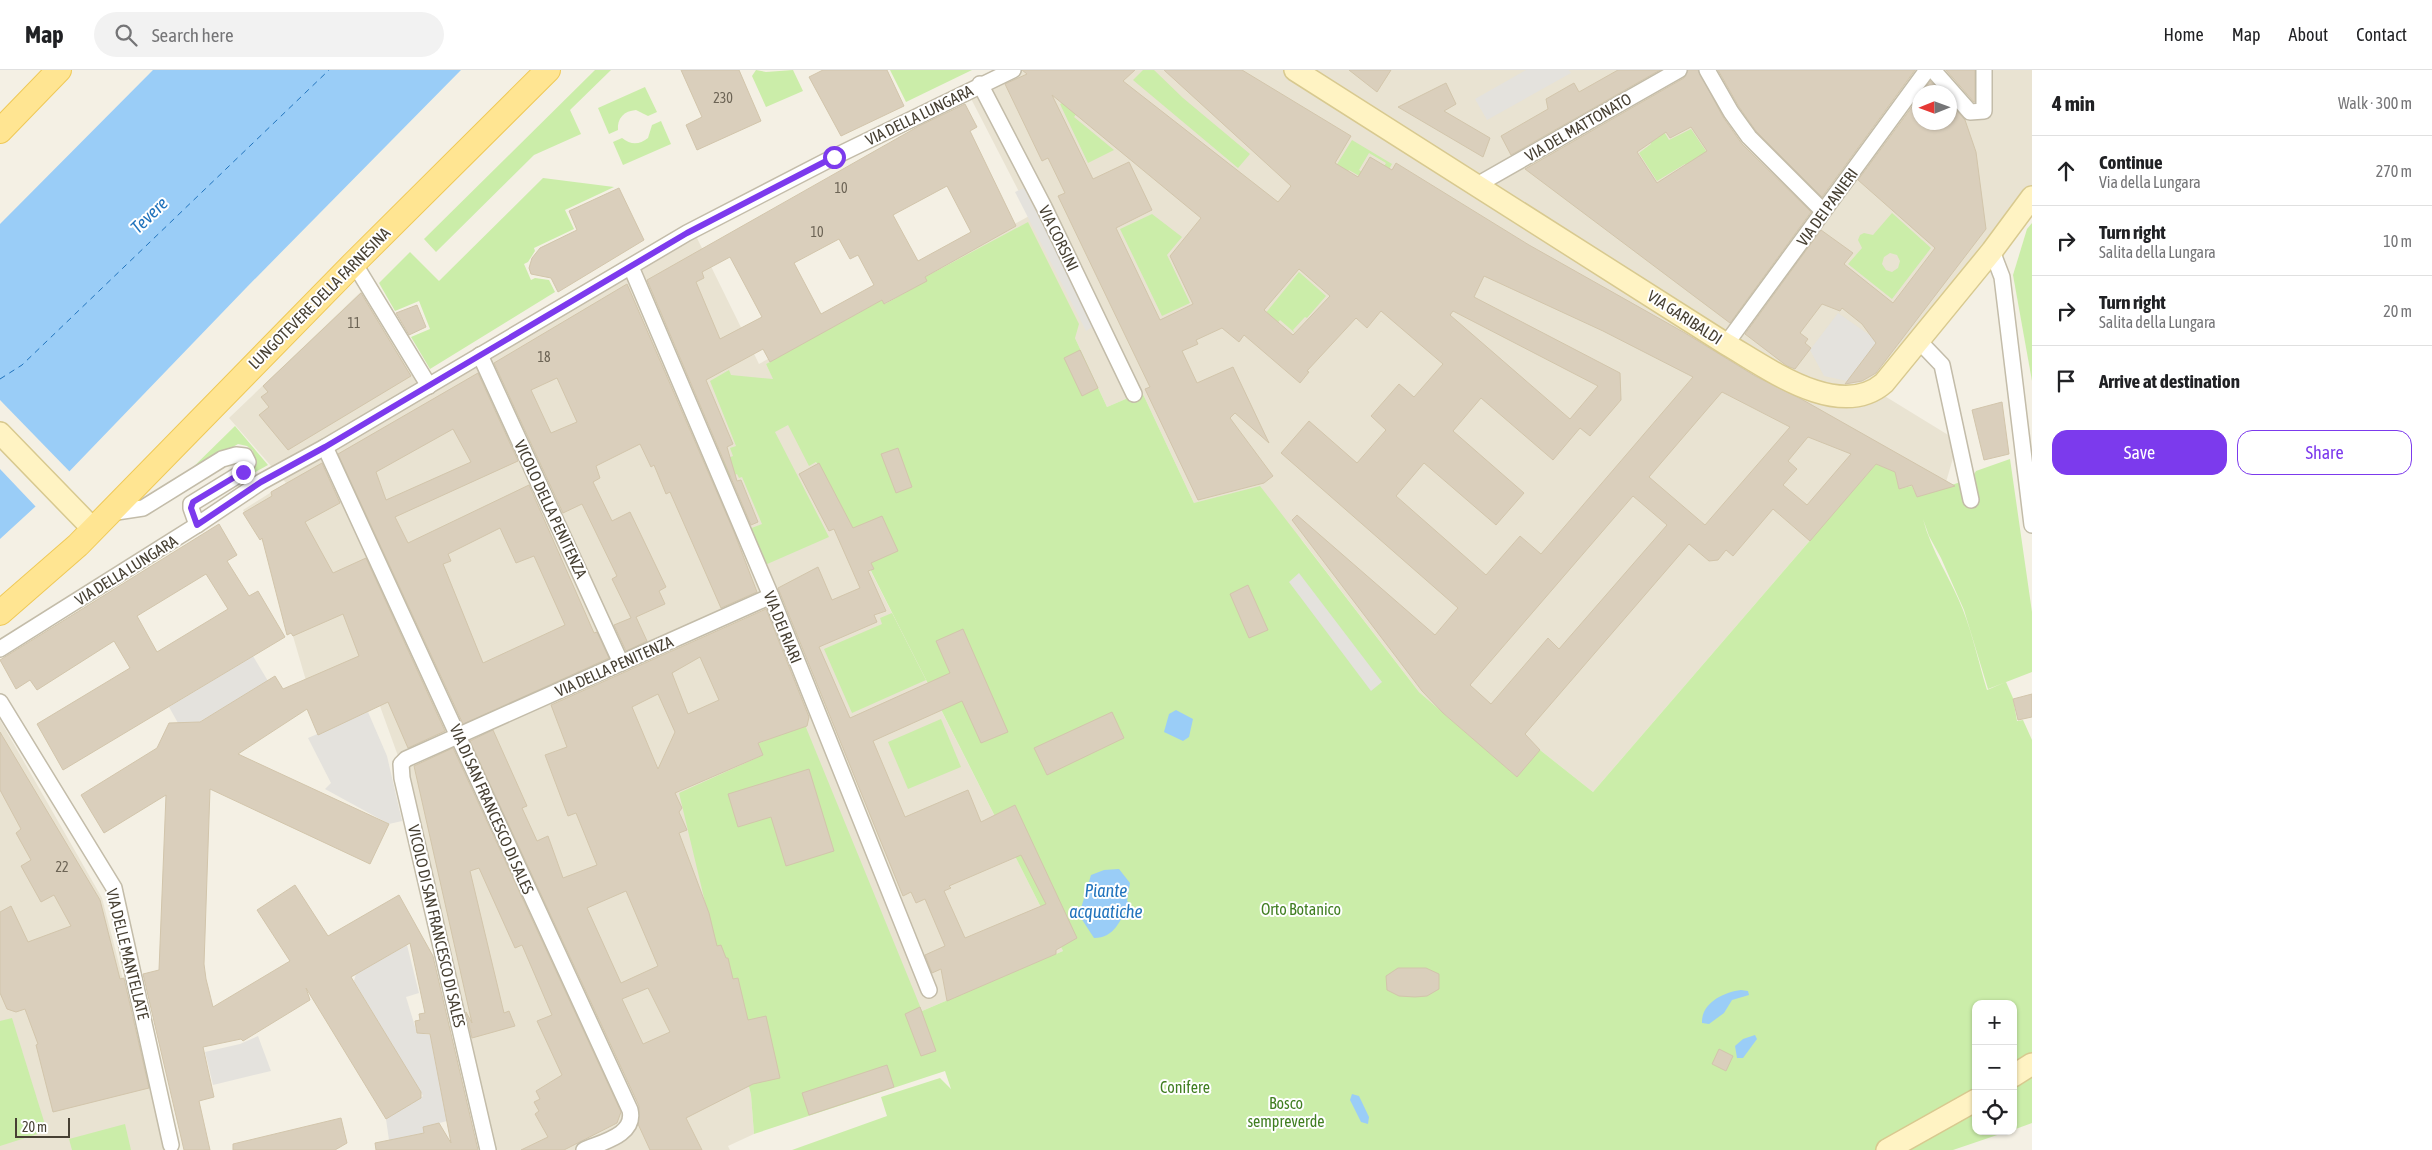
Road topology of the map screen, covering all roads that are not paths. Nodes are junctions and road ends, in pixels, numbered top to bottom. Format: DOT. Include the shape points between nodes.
graph roads {
  1 [pos="59,70"];
  2 [pos="548,70"];
  3 [pos="1013,70"];
  4 [pos="1295,70"];
  5 [pos="1707,70"];
  6 [pos="1927,70"];
  7 [pos="1933,70"];
  8 [pos="1984,70"];
  9 [pos="1673,71"];
  10 [pos="980,84"];
  11 [pos="0,131"];
  12 [pos="1477,185"];
  13 [pos="2032,196"];
  14 [pos="1823,211"];
  15 [pos="1992,251"];
  16 [pos="354,263"];
  17 [pos="631,267"];
  18 [pos="1918,340"];
  19 [pos="1726,344"];
  20 [pos="480,355"];
  21 [pos="429,386"];
  22 [pos="1134,394"];
  23 [pos="0,433"];
  24 [pos="325,447"];
  25 [pos="1971,500"];
  26 [pos="99,521"];
  27 [pos="197,525"];
  28 [pos="2032,525"];
  29 [pos="771,596"];
  30 [pos="0,613"];
  31 [pos="0,649"];
  32 [pos="621,663"];
  33 [pos="0,702"];
  34 [pos="458,735"];
  35 [pos="929,990"];
  36 [pos="2032,1064"];
  37 [pos="2017,1073"];
  38 [pos="1972,1102"];
  39 [pos="172,1145"];
  40 [pos="488,1150"];
  41 [pos="584,1150"];
  42 [pos="1887,1150"];
  1 -- 11 [label="main road"];
  2 -- 16 [label="main road, LUNGOTEVERE DELLA FARNESINA"];
  3 -- 10 [label="street, VIA DELLA LUNGARA"];
  4 -- 12 [label="street, VIA GARIBALDI"];
  5 -- 14 [label="street" via="1749,137"];
  6 -- 14 [label="street, VIA DEI PANIERI"];
  7 -- 8 [label="street" via="1970,112 1984,111"];
  9 -- 12 [label="street, VIA DEL MATTONATO"];
  10 -- 17 [label="street, VIA DELLA LUNGARA" via="687,233"];
  10 -- 22 [label="street, VIA CORSINI" via="1044,207"];
  12 -- 19 [label="street, VIA GARIBALDI"];
  13 -- 15 [label="street, VIA GARIBALDI"];
  14 -- 19 [label="street, VIA DEI PANIERI"];
  15 -- 18 [label="street, VIA GARIBALDI"];
  15 -- 28 [label="street" via="2002,277"];
  16 -- 21 [label="street"];
  16 -- 26 [label="main road, LUNGOTEVERE DELLA FARNESINA"];
  17 -- 20 [label="street, VIA DELLA LUNGARA"];
  17 -- 29 [label="street, VIA DEI RIARI"];
  18 -- 19 [label="street, VIA GARIBALDI" via="1875,390 1854,396 1817,392 1791,382"];
  18 -- 25 [label="street" via="1942,365"];
  20 -- 21 [label="street, VIA DELLA LUNGARA"];
  20 -- 32 [label="street, VICOLO DELLA PENITENZA"];
  21 -- 24 [label="street, VIA DELLA LUNGARA"];
  23 -- 26 [label="street" via="74,509"];
  24 -- 27 [label="street, VIA DELLA LUNGARA" via="285,479"];
  24 -- 34 [label="street, VIA DI SAN FRANCESCO DI SALES"];
  26 -- 27 [label="street" via="144,508 222,459 245,456 248,462 243,472 192,504"];
  26 -- 30 [label="main road, LUNGOTEVERE DELLA FARNESINA" via="43,578"];
  27 -- 31 [label="street, VIA DELLA LUNGARA"];
  29 -- 32 [label="street, VIA DELLA PENITENZA"];
  29 -- 35 [label="street, VIA DEI RIARI"];
  32 -- 34 [label="street, VIA DELLA PENITENZA"];
  33 -- 39 [label="street, VIA DELLE MANTELLATE" via="114,888"];
  34 -- 40 [label="street, VICOLO DI SAN FRANCESCO DI SALES" via="406,759 401,769"];
  34 -- 41 [label="street, VIA DI SAN FRANCESCO DI SALES" via="630,1110 630,1124 625,1131"];
  36 -- 37 [label="street"];
  38 -- 42 [label="street"];
}
